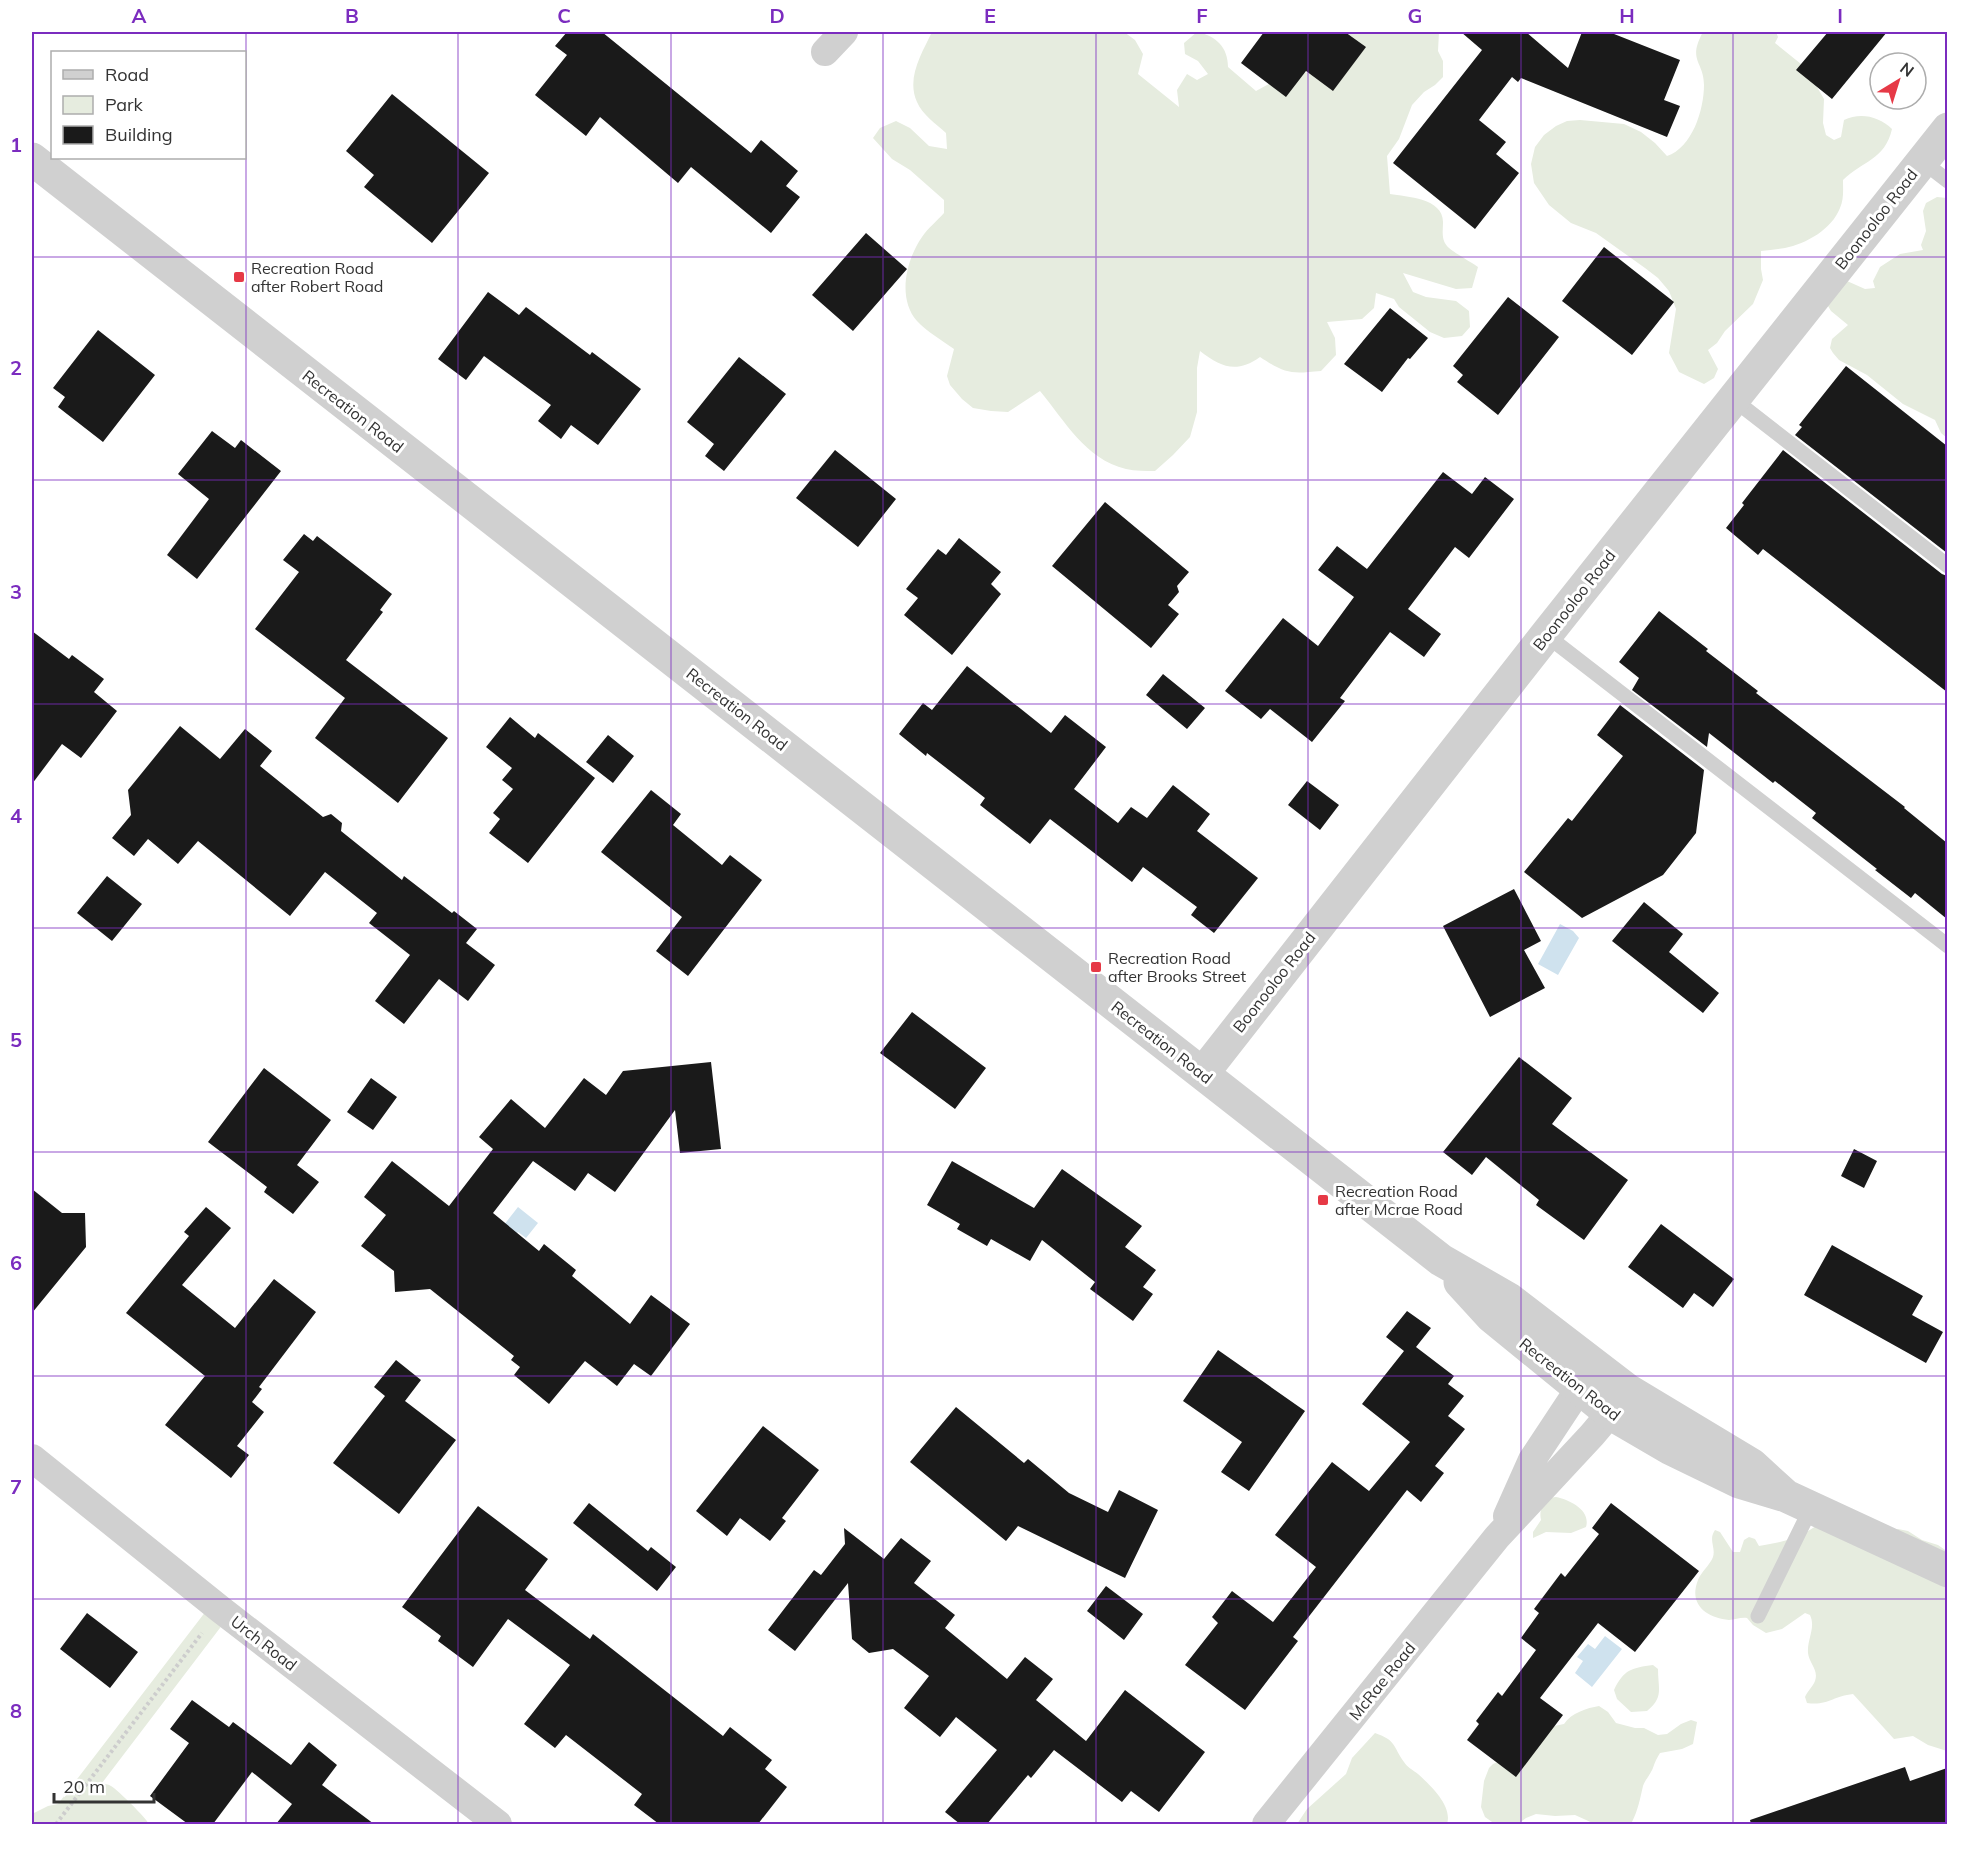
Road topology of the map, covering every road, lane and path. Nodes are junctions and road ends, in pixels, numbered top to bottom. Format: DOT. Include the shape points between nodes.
graph roads {
  1 [pos="844,32"];
  2 [pos="825,52"];
  3 [pos="1947,129"];
  4 [pos="32,159"];
  5 [pos="1922,161"];
  6 [pos="1947,181"];
  7 [pos="1733,399"];
  8 [pos="1947,566"];
  9 [pos="1546,635"];
  10 [pos="1947,946"];
  11 [pos="1203,1073"];
  12 [pos="1588,1378"];
  13 [pos="1620,1402"];
  14 [pos="32,1458"];
  15 [pos="1798,1502"];
  16 [pos="1497,1538"];
  17 [pos="1947,1571"];
  18 [pos="220,1609"];
  19 [pos="1758,1616"];
  20 [pos="56,1824"];
  21 [pos="498,1824"];
  22 [pos="1266,1824"];
  1 -- 2 [label="street"];
  3 -- 5 [label="street, Boonooloo Road"];
  4 -- 11 [label="street, Recreation Road"];
  5 -- 6 [label="lane"];
  5 -- 7 [label="street, Boonooloo Road"];
  7 -- 8 [label="lane"];
  7 -- 9 [label="street, Boonooloo Road"];
  9 -- 10 [label="lane"];
  9 -- 11 [label="street, Boonooloo Road"];
  11 -- 12 [label="street, Recreation Road" via="1441,1260 1509,1299"];
  12 -- 13 [label="street, Recreation Road"];
  12 -- 16 [label="street, McRae Road" via="1532,1460"];
  13 -- 15 [label="street, Recreation Road" via="1752,1465"];
  13 -- 16 [label="street, McRae Road"];
  14 -- 18 [label="street, Urch Road"];
  15 -- 17 [label="street, Recreation Road"];
  15 -- 19 [label="lane"];
  16 -- 22 [label="street, McRae Road"];
  18 -- 20 [label="path"];
  18 -- 21 [label="street, Urch Road"];
}
